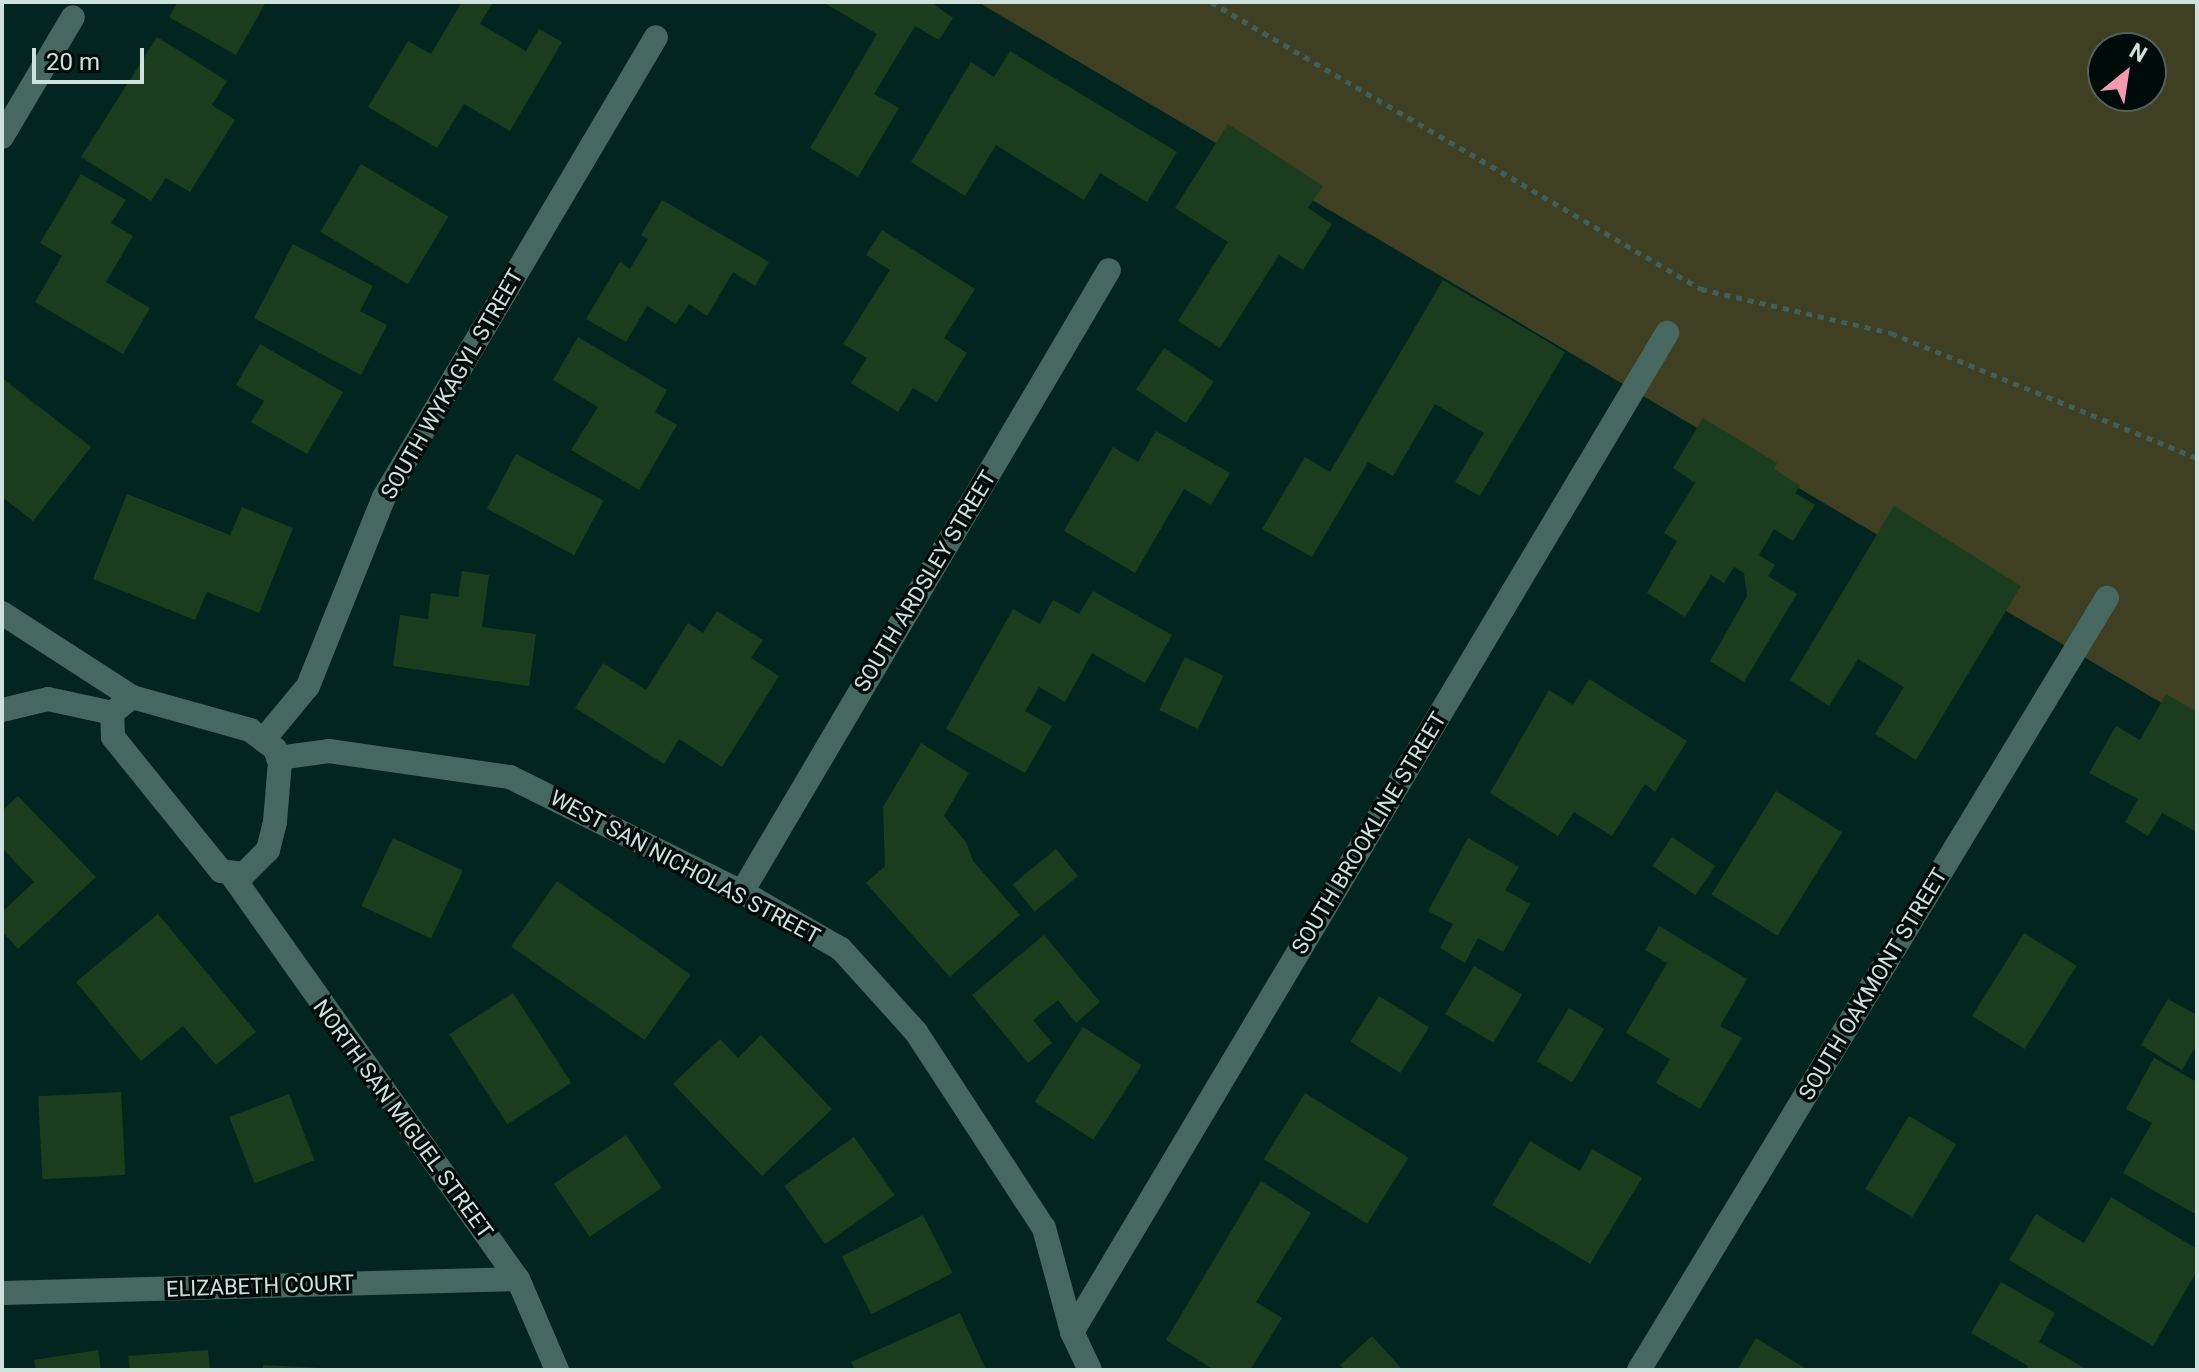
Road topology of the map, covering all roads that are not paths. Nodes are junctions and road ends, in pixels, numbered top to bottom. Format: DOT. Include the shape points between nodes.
graph roads {
  1 [pos="73,17"];
  2 [pos="656,37"];
  3 [pos="2,137"];
  4 [pos="1109,270"];
  5 [pos="1667,333"];
  6 [pos="2107,598"];
  7 [pos="2,613"];
  8 [pos="132,697"];
  9 [pos="2,710"];
  10 [pos="112,713"];
  11 [pos="272,748"];
  12 [pos="233,877"];
  13 [pos="742,892"];
  14 [pos="518,1279"];
  15 [pos="2,1293"];
  16 [pos="1072,1332"];
  17 [pos="557,1370"];
  18 [pos="1090,1370"];
  19 [pos="1639,1370"];
  1 -- 3 [label="street"];
  2 -- 11 [label="street, SOUTH WYKAGYL STREET" via="384,497 308,686"];
  4 -- 13 [label="street, SOUTH ARDSLEY STREET"];
  5 -- 16 [label="street, SOUTH BROOKLINE STREET"];
  6 -- 19 [label="street, SOUTH OAKMONT STREET"];
  7 -- 8 [label="street"];
  8 -- 10 [label="street"];
  8 -- 11 [label="street"];
  9 -- 10 [label="street" via="48,699"];
  10 -- 12 [label="street, NORTH SAN MIGUEL STREET" via="113,737 221,871"];
  11 -- 12 [label="street" via="268,850 244,874"];
  11 -- 13 [label="street, WEST SAN NICHOLAS STREET" via="510,777"];
  12 -- 14 [label="street, NORTH SAN MIGUEL STREET"];
  13 -- 16 [label="street, WEST SAN NICHOLAS STREET" via="841,949 916,1032 1044,1228"];
  14 -- 15 [label="street, ELIZABETH COURT"];
  14 -- 17 [label="street, NORTH SAN MIGUEL STREET"];
  16 -- 18 [label="street, WEST SAN NICHOLAS STREET"];
}
